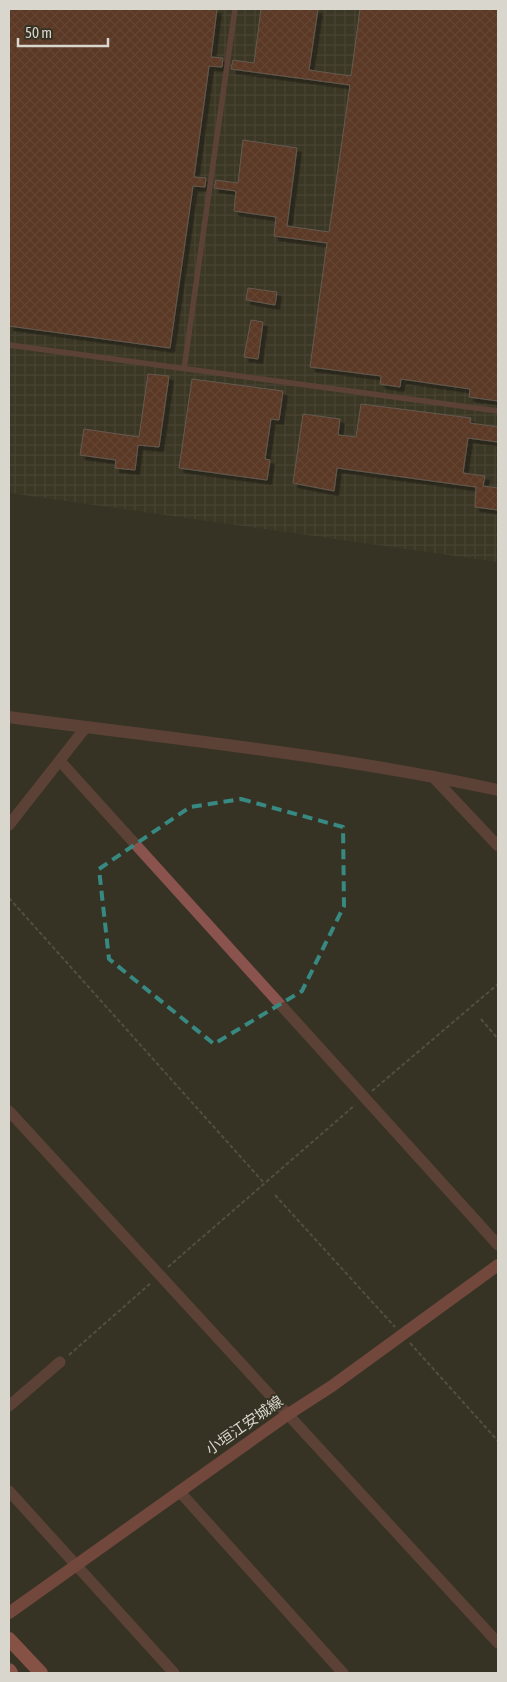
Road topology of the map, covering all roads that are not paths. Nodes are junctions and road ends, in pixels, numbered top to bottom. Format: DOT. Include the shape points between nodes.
graph roads {
  1 [pos="235,9"];
  2 [pos="9,345"];
  3 [pos="184,369"];
  4 [pos="498,411"];
  5 [pos="9,717"];
  6 [pos="86,727"];
  7 [pos="60,761"];
  8 [pos="432,776"];
  9 [pos="498,790"];
  10 [pos="9,825"];
  11 [pos="498,846"];
  12 [pos="9,1111"];
  13 [pos="498,1245"];
  14 [pos="498,1265"];
  15 [pos="60,1362"];
  16 [pos="9,1406"];
  17 [pos="287,1415"];
  18 [pos="9,1491"];
  19 [pos="179,1491"];
  20 [pos="76,1564"];
  21 [pos="9,1613"];
  22 [pos="9,1639"];
  23 [pos="498,1643"];
  24 [pos="9,1670"];
  25 [pos="11,1673"];
  26 [pos="41,1673"];
  27 [pos="174,1673"];
  28 [pos="343,1673"];
  1 -- 3 [label="lane"];
  2 -- 3 [label="lane"];
  3 -- 4 [label="lane"];
  5 -- 6 [label="street"];
  6 -- 7 [label="street"];
  6 -- 8 [label="street" via="232,745"];
  7 -- 10 [label="street"];
  7 -- 13 [label="street"];
  8 -- 9 [label="street"];
  8 -- 11 [label="street"];
  12 -- 17 [label="street"];
  14 -- 17 [label="main road, 小垣江安城線"];
  15 -- 16 [label="street"];
  17 -- 19 [label="main road, 小垣江安城線"];
  17 -- 23 [label="street"];
  18 -- 20 [label="street"];
  19 -- 20 [label="main road, 小垣江安城線"];
  19 -- 28 [label="street"];
  20 -- 21 [label="main road, 小垣江安城線"];
  20 -- 27 [label="street"];
  22 -- 26 [label="highway"];
  24 -- 25 [label="highway"];
}
